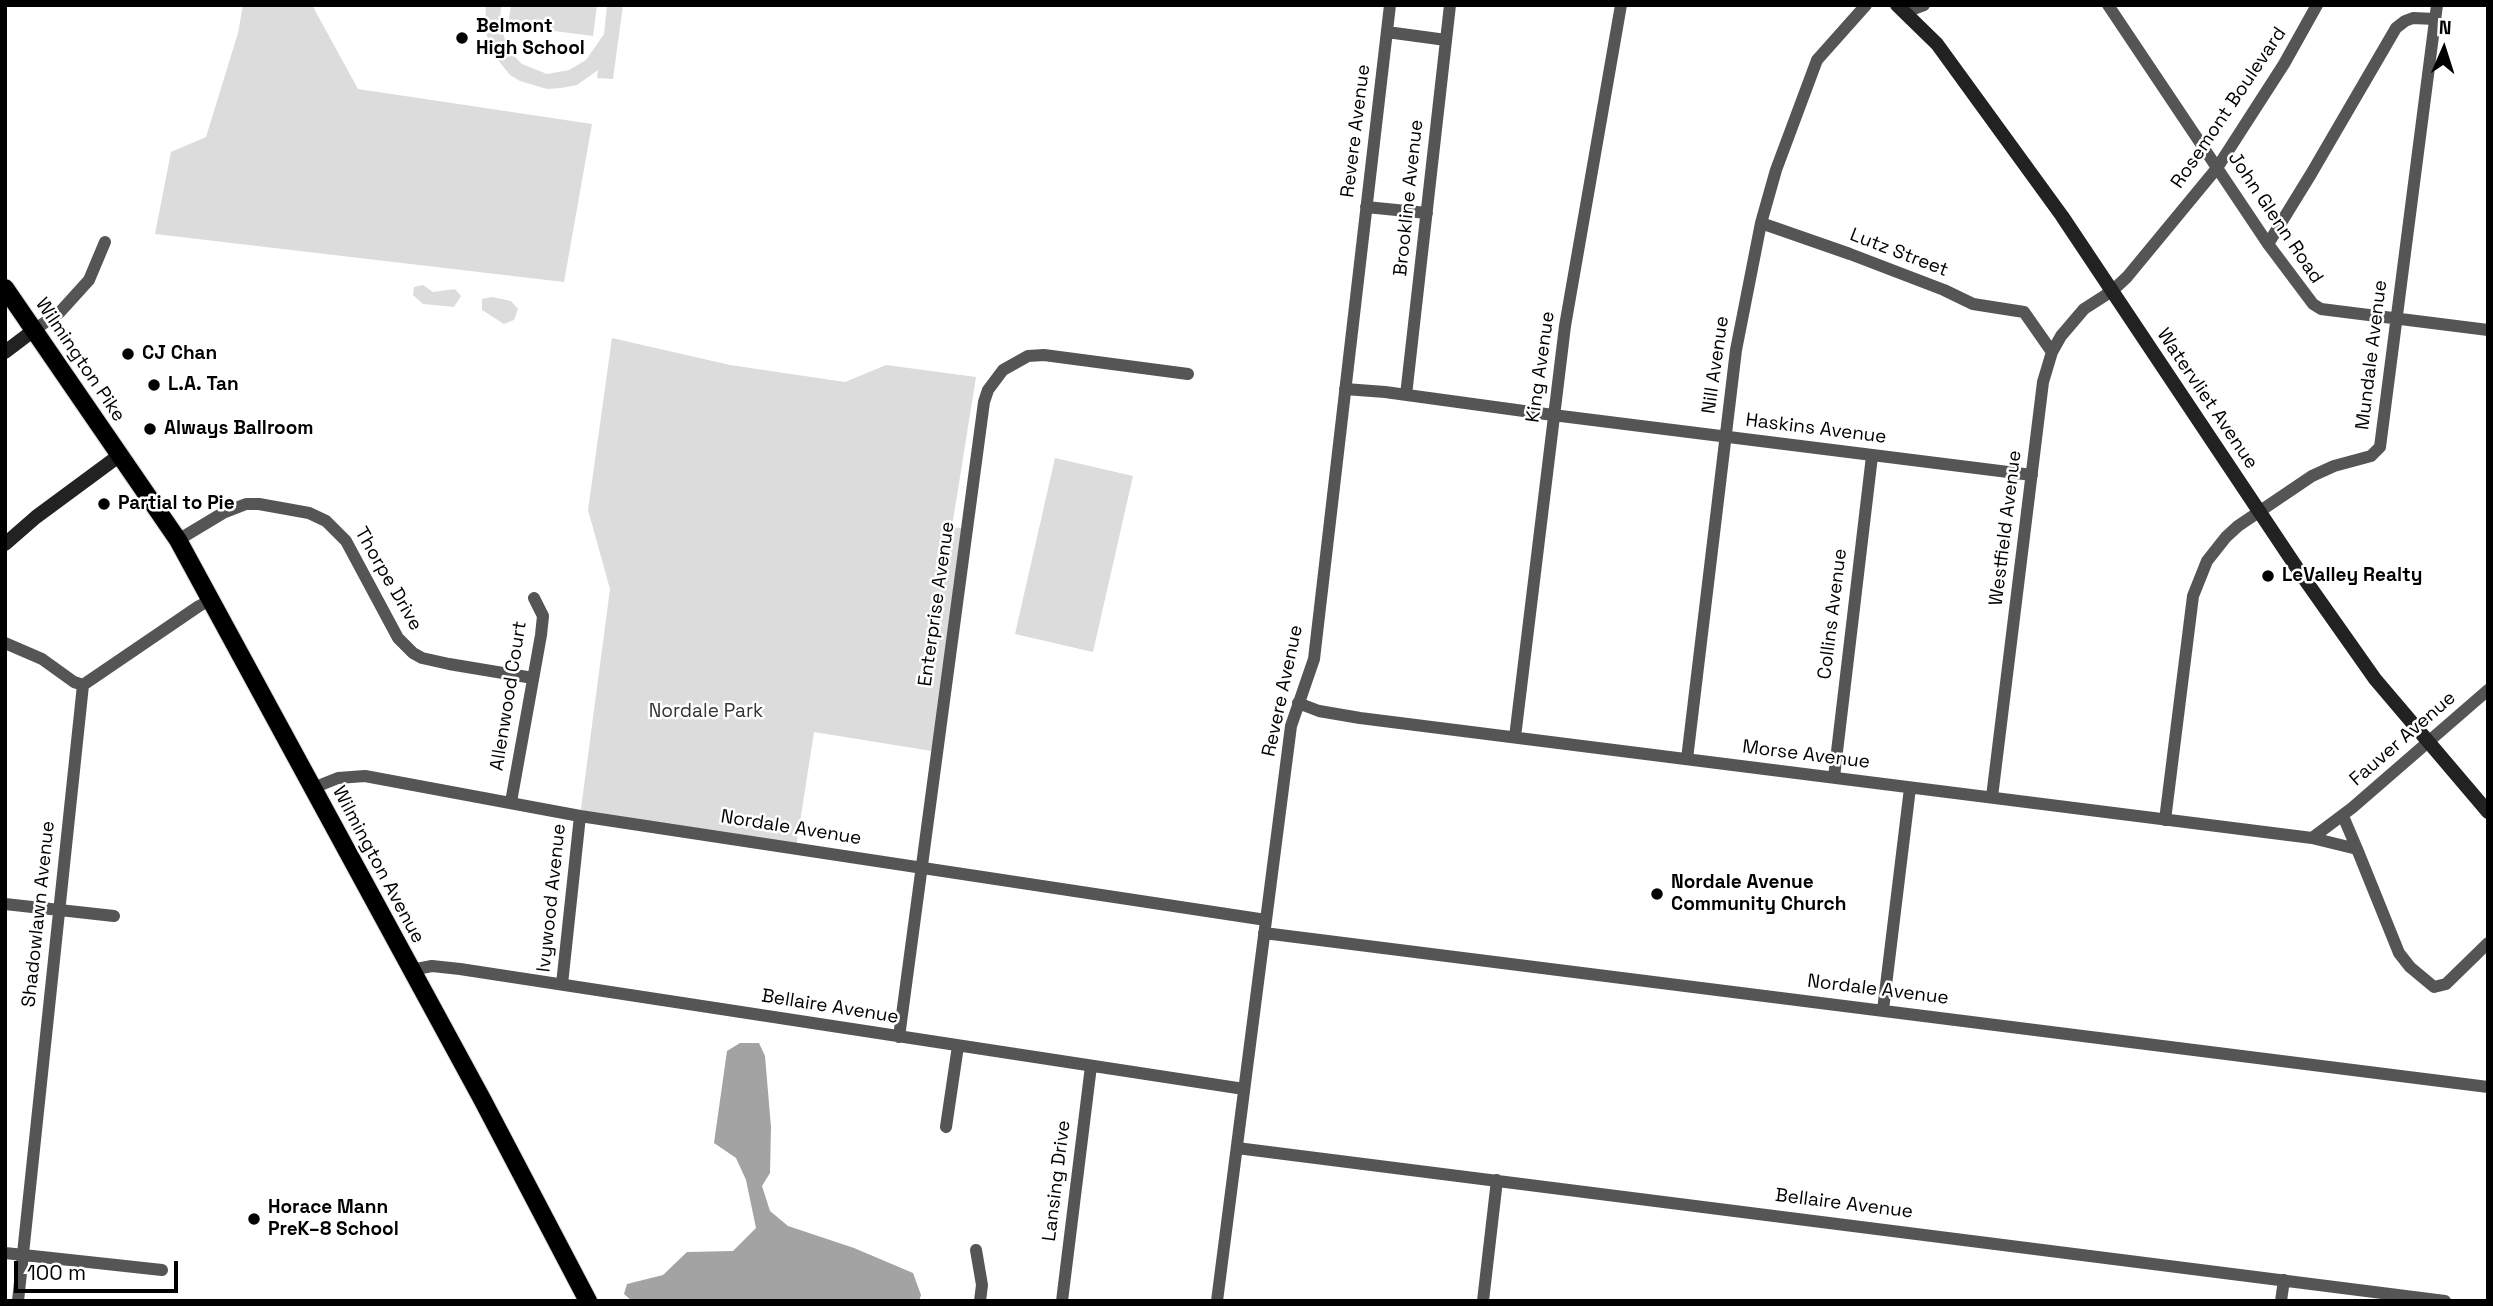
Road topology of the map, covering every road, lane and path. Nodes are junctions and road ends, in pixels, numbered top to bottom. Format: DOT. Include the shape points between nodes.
graph roads {
  1 [pos="1390,5"];
  2 [pos="1450,5"];
  3 [pos="1621,5"];
  4 [pos="1866,5"];
  5 [pos="1924,5"];
  6 [pos="2108,5"];
  7 [pos="2317,5"];
  8 [pos="1901,9"];
  9 [pos="2436,12"];
  10 [pos="1387,32"];
  11 [pos="1446,40"];
  12 [pos="2217,168"];
  13 [pos="1366,207"];
  14 [pos="1427,213"];
  15 [pos="1761,223"];
  16 [pos="105,242"];
  17 [pos="2268,244"];
  18 [pos="5,288"];
  19 [pos="2112,291"];
  20 [pos="2396,319"];
  21 [pos="34,330"];
  22 [pos="2488,330"];
  23 [pos="5,352"];
  24 [pos="2052,352"];
  25 [pos="1188,374"];
  26 [pos="1345,389"];
  27 [pos="1406,395"];
  28 [pos="1553,415"];
  29 [pos="1726,437"];
  30 [pos="120,455"];
  31 [pos="1872,456"];
  32 [pos="2032,475"];
  33 [pos="2260,512"];
  34 [pos="178,540"];
  35 [pos="5,544"];
  36 [pos="534,598"];
  37 [pos="211,600"];
  38 [pos="5,643"];
  39 [pos="533,678"];
  40 [pos="83,685"];
  41 [pos="2488,690"];
  42 [pos="1297,703"];
  43 [pos="1515,737"];
  44 [pos="2427,743"];
  45 [pos="1687,759"];
  46 [pos="1833,777"];
  47 [pos="313,788"];
  48 [pos="1910,788"];
  49 [pos="1992,797"];
  50 [pos="511,802"];
  51 [pos="2488,812"];
  52 [pos="580,816"];
  53 [pos="2343,816"];
  54 [pos="2165,820"];
  55 [pos="2312,838"];
  56 [pos="2357,849"];
  57 [pos="922,867"];
  58 [pos="5,904"];
  59 [pos="59,910"];
  60 [pos="114,916"];
  61 [pos="1265,926"];
  62 [pos="2488,943"];
  63 [pos="411,970"];
  64 [pos="562,984"];
  65 [pos="1883,1010"];
  66 [pos="899,1037"];
  67 [pos="958,1046"];
  68 [pos="1091,1066"];
  69 [pos="2488,1087"];
  70 [pos="1244,1089"];
  71 [pos="946,1127"];
  72 [pos="1237,1148"];
  73 [pos="1497,1180"];
  74 [pos="976,1250"];
  75 [pos="5,1253"];
  76 [pos="22,1255"];
  77 [pos="162,1270"];
  78 [pos="2284,1280"];
  79 [pos="18,1301"];
  80 [pos="588,1301"];
  81 [pos="980,1301"];
  82 [pos="1062,1301"];
  83 [pos="1217,1301"];
  84 [pos="1483,1301"];
  85 [pos="2281,1301"];
  86 [pos="2445,1301"];
  1 -- 10 [label="street, Revere Avenue"];
  2 -- 11 [label="street, Brookline Avenue"];
  3 -- 28 [label="street, King Avenue"];
  4 -- 15 [label="street, Nill Avenue" via="1817,60"];
  5 -- 8 [label="street"];
  6 -- 12 [label="street, John Glenn Road"];
  7 -- 12 [label="street, Rosemont Boulevard"];
  8 -- 19 [label="street, Watervliet Avenue" via="1937,44 1973,92"];
  9 -- 17 [label="street" via="2396,28"];
  9 -- 20 [label="street, Mundale Avenue"];
  10 -- 11 [label="street"];
  10 -- 13 [label="street, Revere Avenue"];
  11 -- 14 [label="street, Brookline Avenue"];
  12 -- 17 [label="street, John Glenn Road"];
  12 -- 19 [label="street, Rosemont Boulevard"];
  13 -- 14 [label="street"];
  13 -- 26 [label="street, Revere Avenue"];
  14 -- 27 [label="street, Brookline Avenue"];
  15 -- 24 [label="street, Lutz Street" via="1973,304 2024,312"];
  15 -- 29 [label="street, Nill Avenue" via="1736,350"];
  16 -- 21 [label="street" via="89,281 60,312"];
  17 -- 20 [label="street, John Glenn Road" via="2312,304"];
  18 -- 21 [label="main road, Wilmington Pike"];
  19 -- 24 [label="street, Westfield Avenue" via="2078,316"];
  19 -- 33 [label="street, Watervliet Avenue"];
  20 -- 22 [label="street, John Glenn Road"];
  20 -- 33 [label="street, Mundale Avenue" via="2380,447 2371,456 2319,472"];
  21 -- 23 [label="street"];
  21 -- 30 [label="main road, Wilmington Pike"];
  24 -- 32 [label="street, Westfield Avenue" via="2043,382"];
  25 -- 57 [label="street, Enterprise Avenue" via="1028,356 1003,370 988,390"];
  26 -- 27 [label="street, Haskins Avenue"];
  26 -- 42 [label="street, Revere Avenue" via="1314,659"];
  27 -- 28 [label="street, Haskins Avenue"];
  28 -- 29 [label="street, Haskins Avenue"];
  28 -- 43 [label="street, King Avenue"];
  29 -- 31 [label="street, Haskins Avenue"];
  29 -- 45 [label="street, Nill Avenue"];
  30 -- 34 [label="main road, Wilmington Avenue"];
  30 -- 35 [label="street"];
  31 -- 32 [label="street, Haskins Avenue"];
  31 -- 46 [label="street, Collins Avenue"];
  32 -- 49 [label="street, Westfield Avenue"];
  33 -- 44 [label="street, Watervliet Avenue" via="2375,679"];
  33 -- 54 [label="street, Mundale Avenue" via="2214,550 2193,597"];
  34 -- 37 [label="main road, Wilmington Avenue"];
  34 -- 39 [label="street, Thorpe Drive" via="246,504 309,513 326,521 346,541 398,638 413,653"];
  36 -- 39 [label="street, Allenwood Court" via="542,616"];
  37 -- 40 [label="street"];
  37 -- 47 [label="main road, Wilmington Avenue"];
  38 -- 40 [label="street"];
  39 -- 50 [label="street, Allenwood Court"];
  40 -- 59 [label="street, Shadowlawn Avenue"];
  41 -- 44 [label="street, Fauver Avenue"];
  42 -- 43 [label="street, Morse Avenue" via="1360,718"];
  42 -- 61 [label="street, Revere Avenue"];
  43 -- 45 [label="street, Morse Avenue"];
  44 -- 51 [label="street, Watervliet Avenue"];
  44 -- 53 [label="street, Fauver Avenue"];
  45 -- 46 [label="street, Morse Avenue"];
  46 -- 48 [label="street, Morse Avenue"];
  47 -- 50 [label="street, Nordale Avenue" via="338,778 365,776"];
  47 -- 63 [label="main road, Wilmington Avenue"];
  48 -- 49 [label="street, Morse Avenue"];
  48 -- 65 [label="street"];
  49 -- 54 [label="street, Morse Avenue"];
  50 -- 52 [label="street, Nordale Avenue"];
  52 -- 57 [label="street, Nordale Avenue"];
  52 -- 64 [label="street, Ivywood Avenue"];
  53 -- 55 [label="street"];
  53 -- 56 [label="street"];
  54 -- 55 [label="street, Morse Avenue"];
  55 -- 56 [label="street, Morse Avenue"];
  56 -- 62 [label="street" via="2399,953 2434,987 2446,984"];
  57 -- 61 [label="street, Nordale Avenue"];
  57 -- 66 [label="street, Enterprise Avenue"];
  58 -- 59 [label="street"];
  59 -- 60 [label="street"];
  59 -- 76 [label="street, Shadowlawn Avenue"];
  61 -- 65 [label="street, Nordale Avenue"];
  61 -- 70 [label="street, Revere Avenue"];
  63 -- 64 [label="street, Bellaire Avenue" via="432,966"];
  63 -- 80 [label="main road, Wilmington Avenue"];
  64 -- 66 [label="street, Bellaire Avenue"];
  65 -- 69 [label="street, Nordale Avenue"];
  66 -- 67 [label="street, Bellaire Avenue"];
  67 -- 68 [label="street, Bellaire Avenue"];
  67 -- 71 [label="street"];
  68 -- 70 [label="street, Bellaire Avenue"];
  68 -- 82 [label="street, Lansing Drive"];
  70 -- 72 [label="street, Revere Avenue"];
  72 -- 73 [label="street, Bellaire Avenue"];
  72 -- 83 [label="street, Revere Avenue"];
  73 -- 78 [label="street, Bellaire Avenue"];
  73 -- 84 [label="street"];
  74 -- 81 [label="street"];
  75 -- 76 [label="street"];
  76 -- 77 [label="street"];
  76 -- 79 [label="street, Shadowlawn Avenue"];
  78 -- 85 [label="street"];
  78 -- 86 [label="street, Bellaire Avenue"];
}
